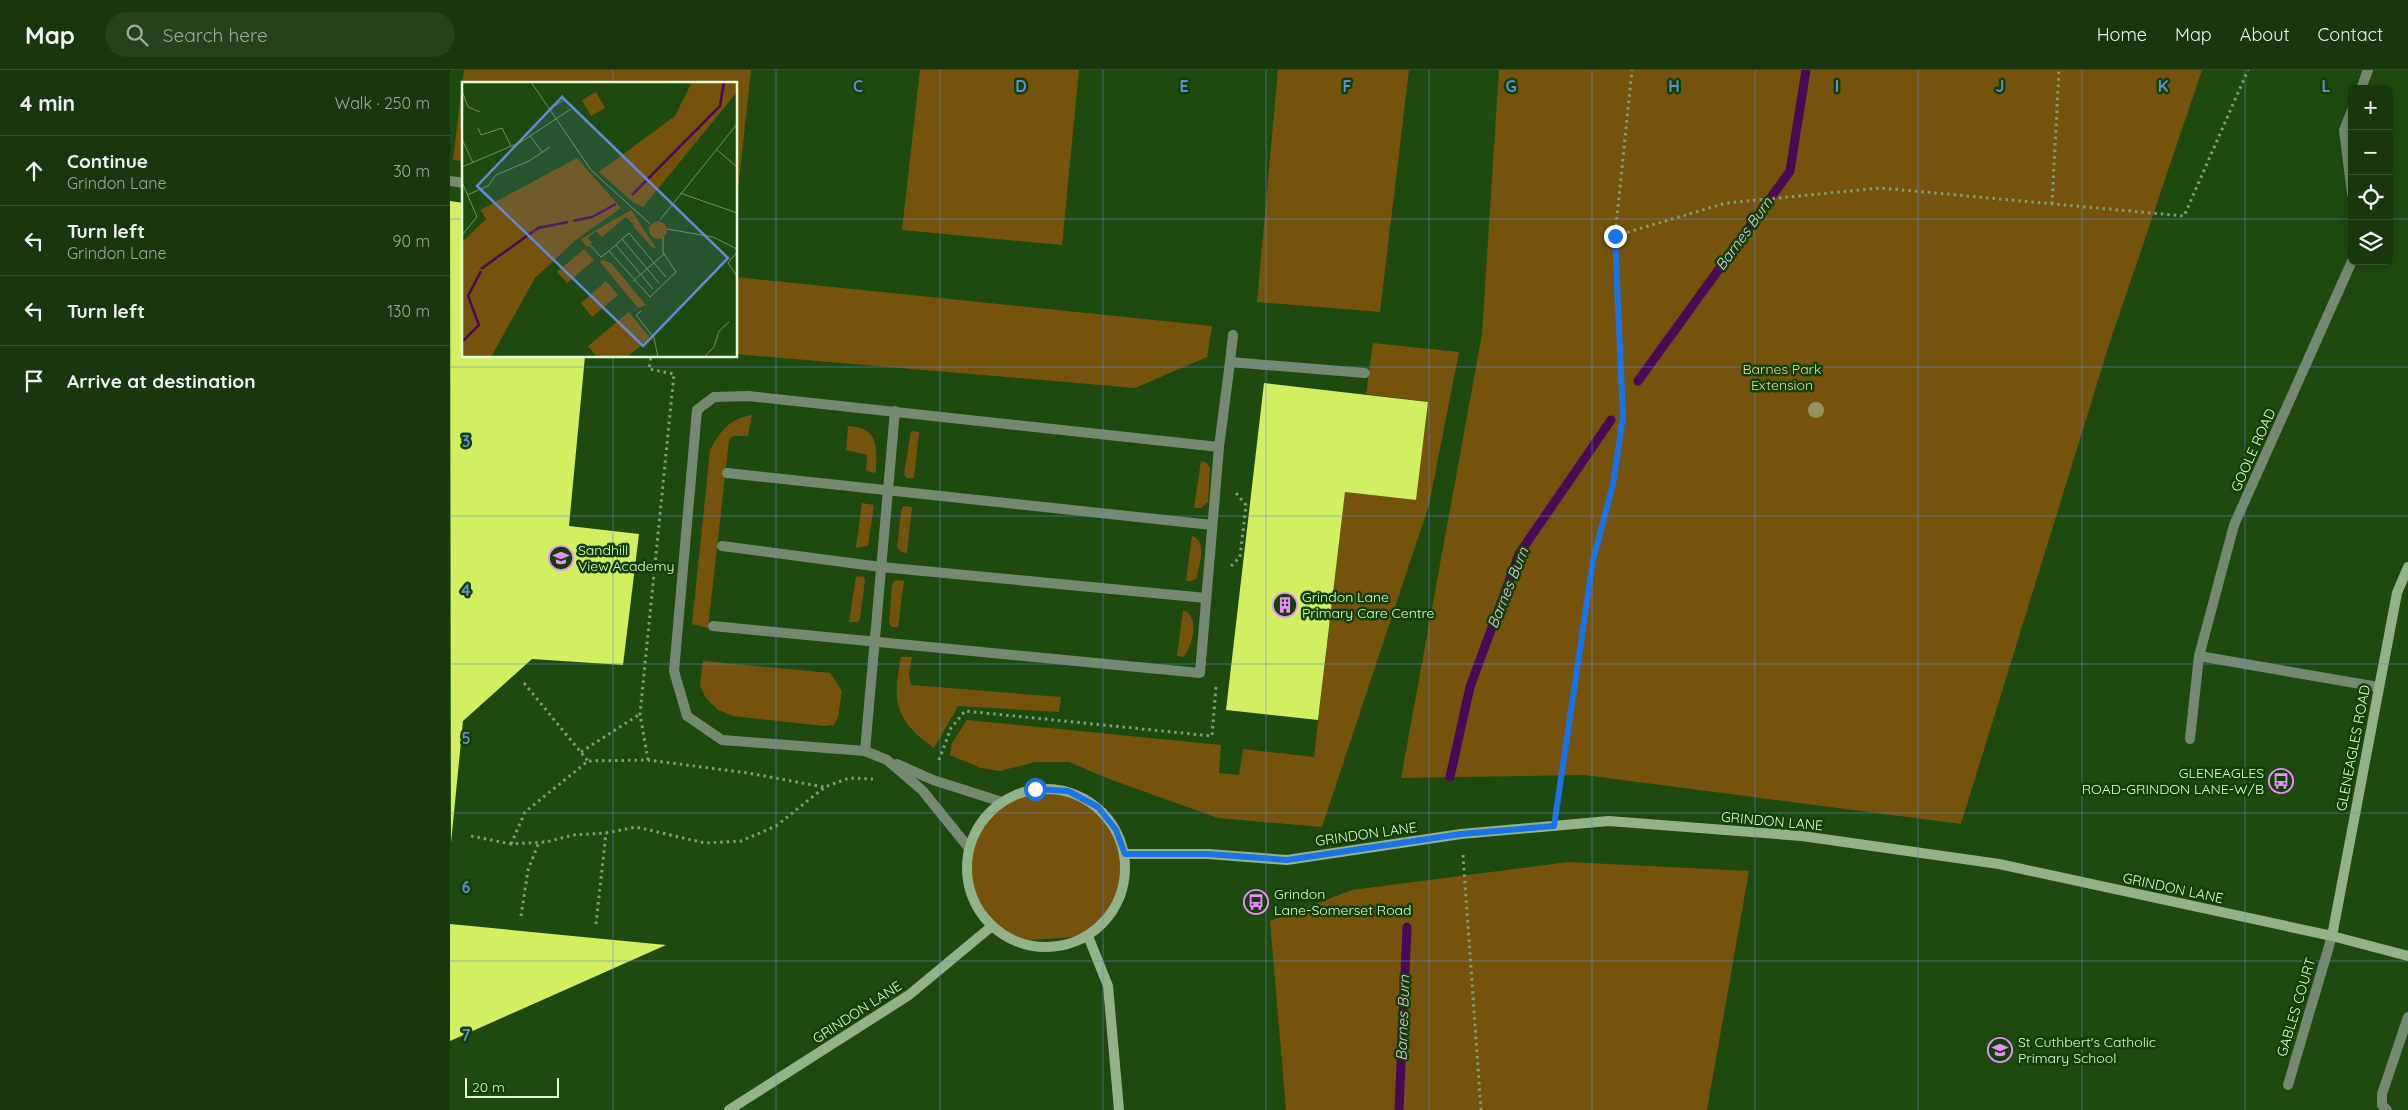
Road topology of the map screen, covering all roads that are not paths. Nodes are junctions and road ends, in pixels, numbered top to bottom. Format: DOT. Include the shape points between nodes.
graph roads {
  1 [pos="2368,70"];
  2 [pos="2362,85"];
  3 [pos="2348,120"];
  4 [pos="2350,175"];
  5 [pos="2350,265"];
  6 [pos="1232,335"];
  7 [pos="1230,362"];
  8 [pos="1365,373"];
  9 [pos="895,411"];
  10 [pos="1219,446"];
  11 [pos="726,473"];
  12 [pos="888,492"];
  13 [pos="1212,525"];
  14 [pos="722,546"];
  15 [pos="881,567"];
  16 [pos="2408,567"];
  17 [pos="1206,598"];
  18 [pos="713,626"];
  19 [pos="876,642"];
  20 [pos="2199,656"];
  21 [pos="2378,687"];
  22 [pos="2190,739"];
  23 [pos="865,751"];
  24 [pos="887,760"];
  25 [pos="1002,802"];
  26 [pos="969,848"];
  27 [pos="1125,854"];
  28 [pos="992,926"];
  29 [pos="1088,936"];
  30 [pos="2332,936"];
  31 [pos="2408,956"];
  32 [pos="2408,1016"];
  33 [pos="2288,1085"];
  34 [pos="729,1110"];
  35 [pos="1120,1110"];
  36 [pos="2387,1110"];
  1 -- 2 [label="street"];
  3 -- 4 [label="street" via="2344,130"];
  5 -- 20 [label="street, GOOLE ROAD" via="2234,525"];
  6 -- 7 [label="street"];
  7 -- 8 [label="street"];
  7 -- 10 [label="street"];
  9 -- 10 [label="street"];
  9 -- 12 [label="street"];
  9 -- 23 [label="street" via="748,396 714,397 697,410 696,420 674,671 687,716 722,740"];
  10 -- 13 [label="street"];
  11 -- 12 [label="street"];
  12 -- 13 [label="street"];
  12 -- 15 [label="street"];
  13 -- 17 [label="street"];
  14 -- 15 [label="street"];
  15 -- 17 [label="street"];
  15 -- 19 [label="street"];
  16 -- 21 [label="street, GLENEAGLES ROAD" via="2397,593"];
  17 -- 19 [label="street" via="1200,672"];
  18 -- 19 [label="street"];
  19 -- 23 [label="street"];
  20 -- 21 [label="street"];
  20 -- 22 [label="street, GOOLE ROAD"];
  21 -- 30 [label="street, GLENEAGLES ROAD"];
  23 -- 24 [label="street"];
  24 -- 25 [label="street" via="933,780"];
  24 -- 26 [label="street" via="922,790"];
  25 -- 26 [label="street" via="981,822"];
  25 -- 27 [label="street" via="1035,789 1068,791 1098,807 1116,830"];
  26 -- 28 [label="street" via="967,876 974,900"];
  27 -- 29 [label="street" via="1125,885 1116,907"];
  27 -- 30 [label="street, GRINDON LANE" via="1208,854 1287,860 1461,834 1609,821 1802,836 1999,864"];
  28 -- 29 [label="street" via="1016,941 1052,948"];
  28 -- 34 [label="street, GRINDON LANE" via="909,995"];
  29 -- 35 [label="street" via="1108,986"];
  30 -- 31 [label="street, GRINDON LANE"];
  30 -- 33 [label="street, GABLES COURT"];
  32 -- 36 [label="street" via="2382,1094 2382,1106"];
}
